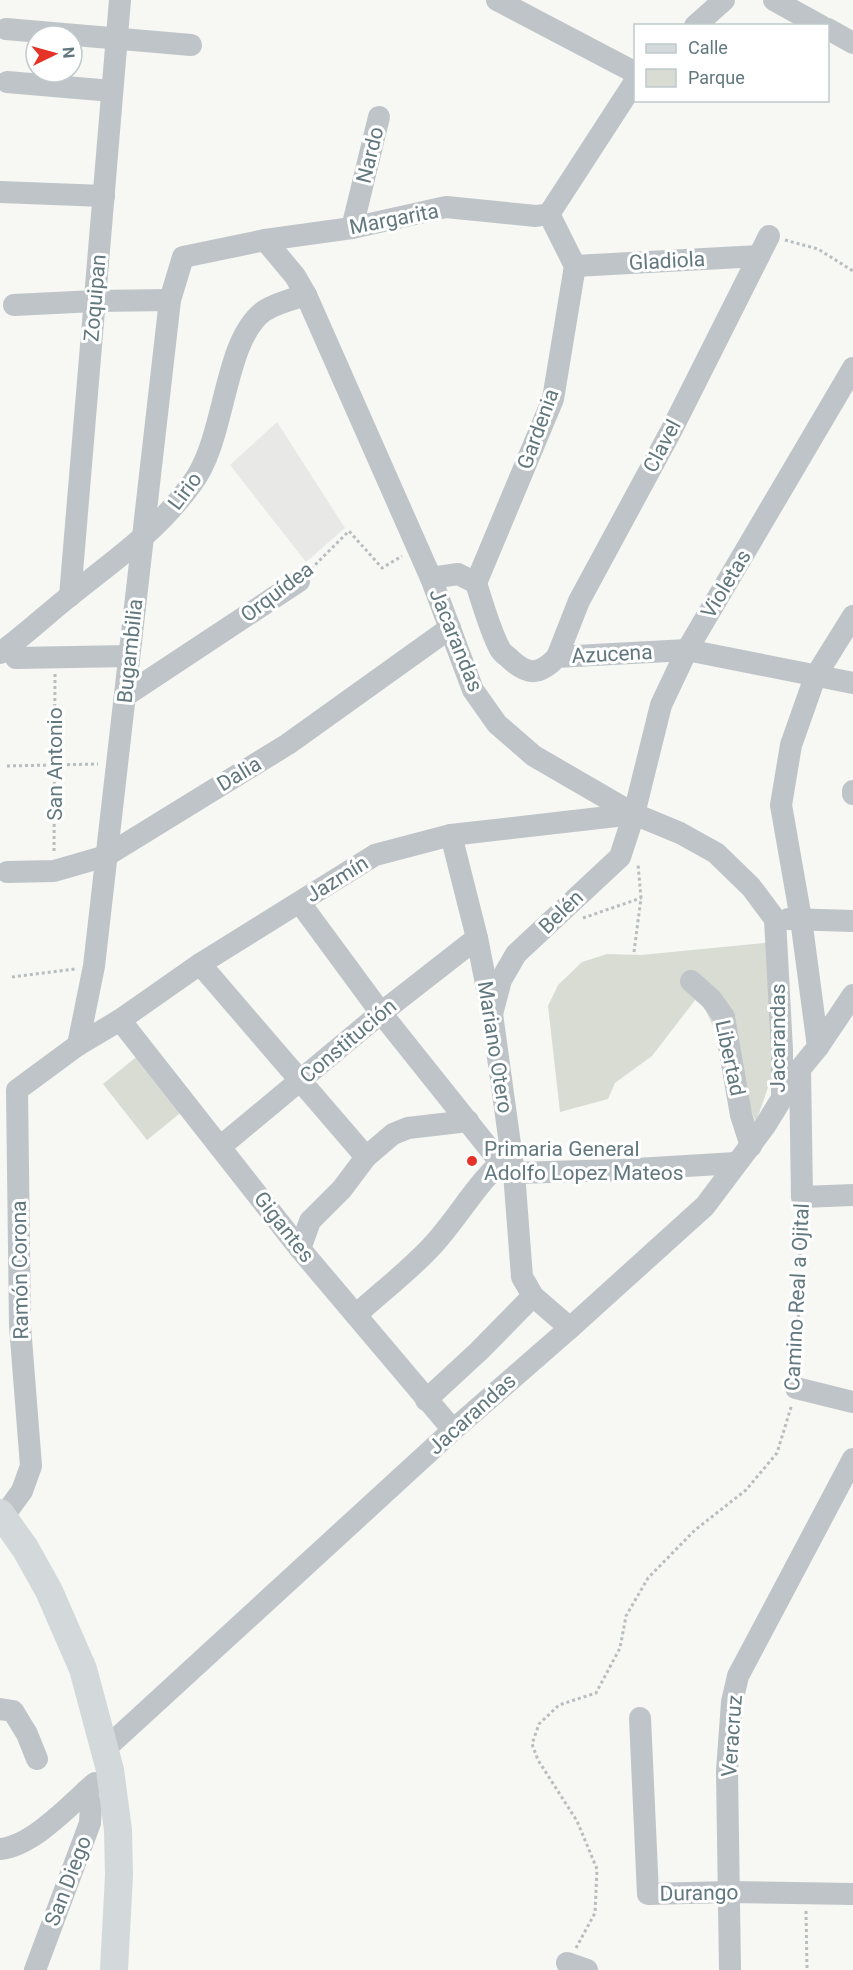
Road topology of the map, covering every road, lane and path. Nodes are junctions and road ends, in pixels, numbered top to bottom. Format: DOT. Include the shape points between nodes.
graph roads {
  1 [pos="120,0"];
  2 [pos="497,0"];
  3 [pos="724,0"];
  4 [pos="774,0"];
  5 [pos="697,24"];
  6 [pos="817,24"];
  7 [pos="6,29"];
  8 [pos="829,30"];
  9 [pos="117,37"];
  10 [pos="853,43"];
  11 [pos="191,45"];
  12 [pos="634,72"];
  13 [pos="7,82"];
  14 [pos="634,83"];
  15 [pos="112,91"];
  16 [pos="379,117"];
  17 [pos="0,192"];
  18 [pos="104,196"];
  19 [pos="549,214"];
  20 [pos="352,228"];
  21 [pos="265,240"];
  22 [pos="764,246"];
  23 [pos="183,257"];
  24 [pos="574,266"];
  25 [pos="853,271"];
  26 [pos="306,295"];
  27 [pos="170,300"];
  28 [pos="95,301"];
  29 [pos="14,305"];
  30 [pos="853,368"];
  31 [pos="141,541"];
  32 [pos="417,547"];
  33 [pos="430,578"];
  34 [pos="299,581"];
  35 [pos="476,584"];
  36 [pos="70,596"];
  37 [pos="853,616"];
  38 [pos="450,628"];
  39 [pos="4,650"];
  40 [pos="687,650"];
  41 [pos="129,656"];
  42 [pos="56,657"];
  43 [pos="557,657"];
  44 [pos="815,677"];
  45 [pos="853,683"];
  46 [pos="125,696"];
  47 [pos="116,764"];
  48 [pos="7,766"];
  49 [pos="54,766"];
  50 [pos="634,814"];
  51 [pos="452,835"];
  52 [pos="106,855"];
  53 [pos="637,856"];
  54 [pos="7,872"];
  55 [pos="54,872"];
  56 [pos="641,898"];
  57 [pos="300,903"];
  58 [pos="774,919"];
  59 [pos="801,919"];
  60 [pos="577,920"];
  61 [pos="853,921"];
  62 [pos="477,938"];
  63 [pos="634,952"];
  64 [pos="200,964"];
  65 [pos="94,966"];
  66 [pos="12,977"];
  67 [pos="691,981"];
  68 [pos="853,995"];
  69 [pos="381,1013"];
  70 [pos="492,1014"];
  71 [pos="120,1020"];
  72 [pos="78,1045"];
  73 [pos="818,1047"];
  74 [pos="800,1069"];
  75 [pos="299,1081"];
  76 [pos="782,1096"];
  77 [pos="468,1121"];
  78 [pos="220,1147"];
  79 [pos="743,1155"];
  80 [pos="366,1157"];
  81 [pos="508,1163"];
  82 [pos="853,1195"];
  83 [pos="802,1197"];
  84 [pos="300,1249"];
  85 [pos="532,1296"];
  86 [pos="356,1315"];
  87 [pos="570,1328"];
  88 [pos="796,1389"];
  89 [pos="426,1400"];
  90 [pos="853,1402"];
  91 [pos="453,1430"];
  92 [pos="853,1459"];
  93 [pos="2,1515"];
  94 [pos="0,1709"];
  95 [pos="640,1718"];
  96 [pos="37,1759"];
  97 [pos="107,1760"];
  98 [pos="86,1791"];
  99 [pos="0,1849"];
  100 [pos="730,1892"];
  101 [pos="806,1894"];
  102 [pos="853,1894"];
  103 [pos="577,1967"];
  104 [pos="34,1970"];
  105 [pos="114,1970"];
  106 [pos="730,1970"];
  107 [pos="807,1970"];
  1 -- 9 [label="street, Zoquipan"];
  2 -- 12 [label="street"];
  3 -- 5 [label="street"];
  4 -- 6 [label="street"];
  7 -- 9 [label="street"];
  8 -- 10 [label="street"];
  9 -- 11 [label="street"];
  9 -- 15 [label="street, Zoquipan"];
  13 -- 15 [label="street"];
  14 -- 19 [label="street"];
  15 -- 18 [label="street, Zoquipan"];
  16 -- 20 [label="street, Nardo"];
  17 -- 18 [label="street"];
  18 -- 28 [label="street, Zoquipan"];
  19 -- 20 [label="street, Margarita" via="446,207"];
  19 -- 24 [label="street"];
  20 -- 21 [label="street, Margarita"];
  21 -- 23 [label="street, Margarita"];
  21 -- 26 [label="street, Jacarandas"];
  22 -- 24 [label="street, Gladiola"];
  22 -- 25 [label="path" via="818,249"];
  22 -- 43 [label="street, Clavel" via="671,431 579,601"];
  23 -- 27 [label="street, Bugambilia"];
  24 -- 35 [label="street, Gardenia" via="553,399"];
  26 -- 31 [label="street, Lirio" via="266,310 245,332 205,465 171,511"];
  26 -- 32 [label="street, Jacarandas"];
  27 -- 28 [label="street"];
  27 -- 31 [label="street, Bugambilia"];
  28 -- 29 [label="street"];
  28 -- 36 [label="street, Zoquipan"];
  30 -- 40 [label="street, Violetas"];
  31 -- 36 [label="street, Lirio"];
  31 -- 41 [label="street, Bugambilia"];
  32 -- 33 [label="street, Jacarandas"];
  32 -- 34 [label="path, Orquídea" via="382,568 349,531"];
  33 -- 35 [label="street" via="458,574"];
  33 -- 38 [label="street, Jacarandas"];
  34 -- 46 [label="street, Orquídea"];
  35 -- 43 [label="street, Azucena" via="501,650 518,667 538,671"];
  36 -- 39 [label="street, Lirio"];
  37 -- 44 [label="street"];
  38 -- 50 [label="street, Jacarandas" via="473,690 497,724 534,756"];
  38 -- 52 [label="street, Dalia" via="288,744"];
  39 -- 42 [label="street" via="16,658"];
  40 -- 43 [label="street, Azucena"];
  40 -- 44 [label="street, Azucena"];
  40 -- 50 [label="street, Violetas" via="661,705"];
  41 -- 42 [label="street"];
  41 -- 46 [label="street, Bugambilia"];
  42 -- 49 [label="path, San Antonio"];
  44 -- 45 [label="street, Azucena"];
  44 -- 59 [label="street" via="791,745 781,805"];
  46 -- 47 [label="street, Bugambilia"];
  47 -- 49 [label="path"];
  47 -- 52 [label="street, Bugambilia"];
  48 -- 49 [label="path"];
  49 -- 55 [label="path, San Antonio"];
  50 -- 51 [label="street, Jazmín"];
  50 -- 58 [label="street, Jacarandas" via="716,853 751,887"];
  50 -- 70 [label="street, Belén" via="620,857 516,954 501,980"];
  51 -- 57 [label="street, Jazmín" via="375,855"];
  51 -- 62 [label="street, Mariano Otero"];
  52 -- 55 [label="street, Dalia"];
  52 -- 65 [label="street, Bugambilia"];
  53 -- 56 [label="path"];
  54 -- 55 [label="street, Dalia"];
  56 -- 60 [label="path"];
  56 -- 63 [label="path"];
  57 -- 64 [label="street, Jazmín"];
  57 -- 69 [label="street"];
  58 -- 59 [label="street"];
  58 -- 76 [label="street, Jacarandas"];
  59 -- 61 [label="street"];
  59 -- 73 [label="street"];
  62 -- 69 [label="street, Constitución"];
  62 -- 70 [label="street, Mariano Otero"];
  64 -- 71 [label="street, Jazmín"];
  64 -- 75 [label="street"];
  65 -- 66 [label="path"];
  65 -- 72 [label="street, Bugambilia"];
  67 -- 79 [label="street, Libertad" via="724,1017 741,1115"];
  68 -- 73 [label="street"];
  69 -- 75 [label="street, Constitución"];
  69 -- 77 [label="street"];
  70 -- 81 [label="street, Mariano Otero"];
  71 -- 72 [label="street, Jazmín"];
  71 -- 78 [label="street, Gigantes"];
  72 -- 93 [label="street, Ramón Corona" via="17,1090 20,1326 31,1466 22,1491"];
  73 -- 74 [label="street"];
  74 -- 76 [label="street"];
  74 -- 83 [label="street, Camino Real a Ojital"];
  75 -- 78 [label="street, Constitución"];
  75 -- 80 [label="street"];
  76 -- 79 [label="street, Jacarandas"];
  77 -- 80 [label="street" via="408,1128 393,1134"];
  77 -- 81 [label="street"];
  78 -- 84 [label="street, Gigantes"];
  79 -- 81 [label="street" via="620,1170"];
  79 -- 87 [label="street, Jacarandas" via="705,1206"];
  80 -- 84 [label="street" via="342,1190 310,1221"];
  81 -- 85 [label="street, Mariano Otero" via="522,1277"];
  81 -- 86 [label="street" via="482,1181 432,1246"];
  82 -- 83 [label="street"];
  83 -- 88 [label="path, Camino Real a Ojital"];
  84 -- 86 [label="street, Gigantes"];
  85 -- 87 [label="street, Mariano Otero"];
  85 -- 89 [label="street"];
  86 -- 89 [label="street, Gigantes"];
  87 -- 91 [label="street, Jacarandas"];
  88 -- 90 [label="street"];
  88 -- 103 [label="path, Camino Real a Ojital" via="777,1453 746,1490 695,1530 648,1578 626,1616 620,1648 596,1693 559,1705 539,1724 532,1744 538,1760 577,1821 597,1869 595,1913"];
  89 -- 91 [label="street, Gigantes"];
  91 -- 97 [label="street, Jacarandas"];
  92 -- 100 [label="street, Veracruz" via="738,1676 732,1702 728,1771"];
  93 -- 97 [label="main road" via="25,1548 83,1669"];
  94 -- 96 [label="street" via="13,1711"];
  95 -- 100 [label="street, Durango" via="648,1894"];
  97 -- 98 [label="street, Jacarandas"];
  97 -- 105 [label="main road" via="118,1830"];
  98 -- 99 [label="street, Jacarandas" via="33,1836"];
  98 -- 104 [label="street, San Diego" via="91,1806 90,1823"];
  100 -- 101 [label="street, Durango"];
  100 -- 106 [label="street, Veracruz"];
  101 -- 102 [label="street, Durango"];
  101 -- 107 [label="path"];
}
